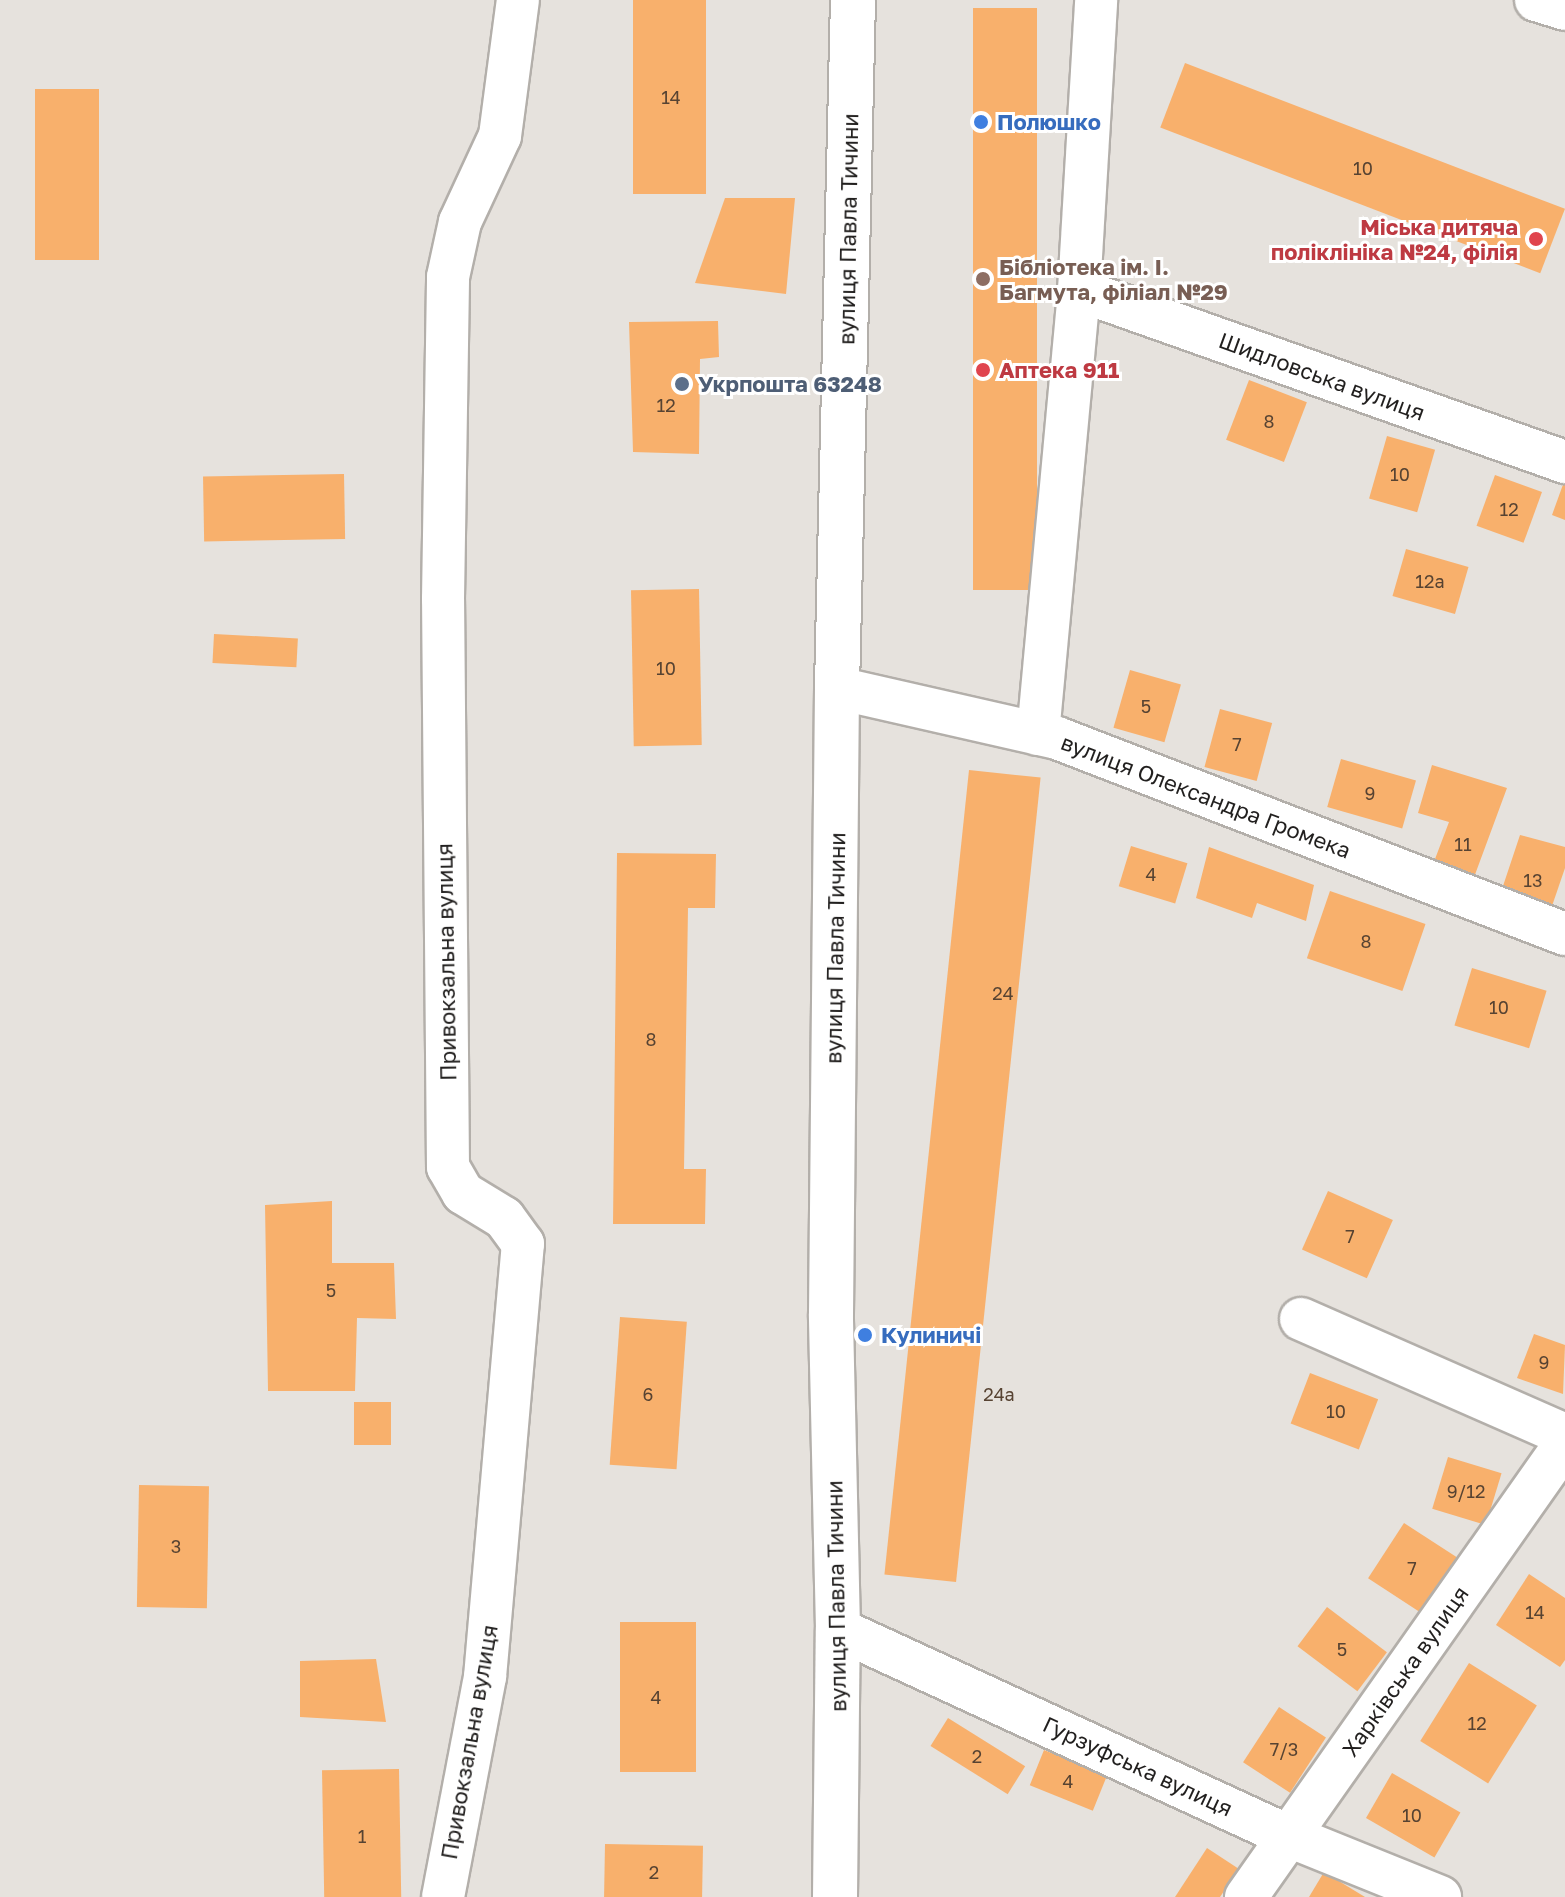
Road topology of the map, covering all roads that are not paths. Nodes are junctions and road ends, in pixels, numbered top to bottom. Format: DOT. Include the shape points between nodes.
graph roads {
  1 [pos="518,0"];
  2 [pos="853,0"];
  3 [pos="1096,0"];
  4 [pos="1536,0"];
  5 [pos="1565,9"];
  6 [pos="1079,290"];
  7 [pos="1565,462"];
  8 [pos="837,688"];
  9 [pos="1038,734"];
  10 [pos="1565,934"];
  11 [pos="1301,1319"];
  12 [pos="1565,1435"];
  13 [pos="1565,1444"];
  14 [pos="838,1629"];
  15 [pos="1289,1836"];
  16 [pos="443,1897"];
  17 [pos="835,1897"];
  18 [pos="1246,1897"];
  19 [pos="1440,1897"];
  1 -- 16 [label="street, Привокзальна вулиця" via="500,136 460,222 448,277 443,614 448,1167 463,1193 504,1218 523,1244 485,1677"];
  2 -- 8 [label="main road, вулиця Павла Тичини"];
  3 -- 6 [label="street"];
  4 -- 5 [label="street"];
  6 -- 7 [label="street, Шидловська вулиця"];
  6 -- 9 [label="street"];
  8 -- 9 [label="street, вулиця Олександра Громека"];
  8 -- 14 [label="main road, вулиця Павла Тичини" via="831,1314"];
  9 -- 10 [label="street, вулиця Олександра Громека"];
  11 -- 12 [label="street"];
  13 -- 15 [label="street, Харківська вулиця"];
  14 -- 15 [label="street, Гурзуфська вулиця"];
  14 -- 17 [label="main road, вулиця Павла Тичини"];
  15 -- 18 [label="street, Харківська вулиця"];
  15 -- 19 [label="street, Гурзуфська вулиця"];
}
